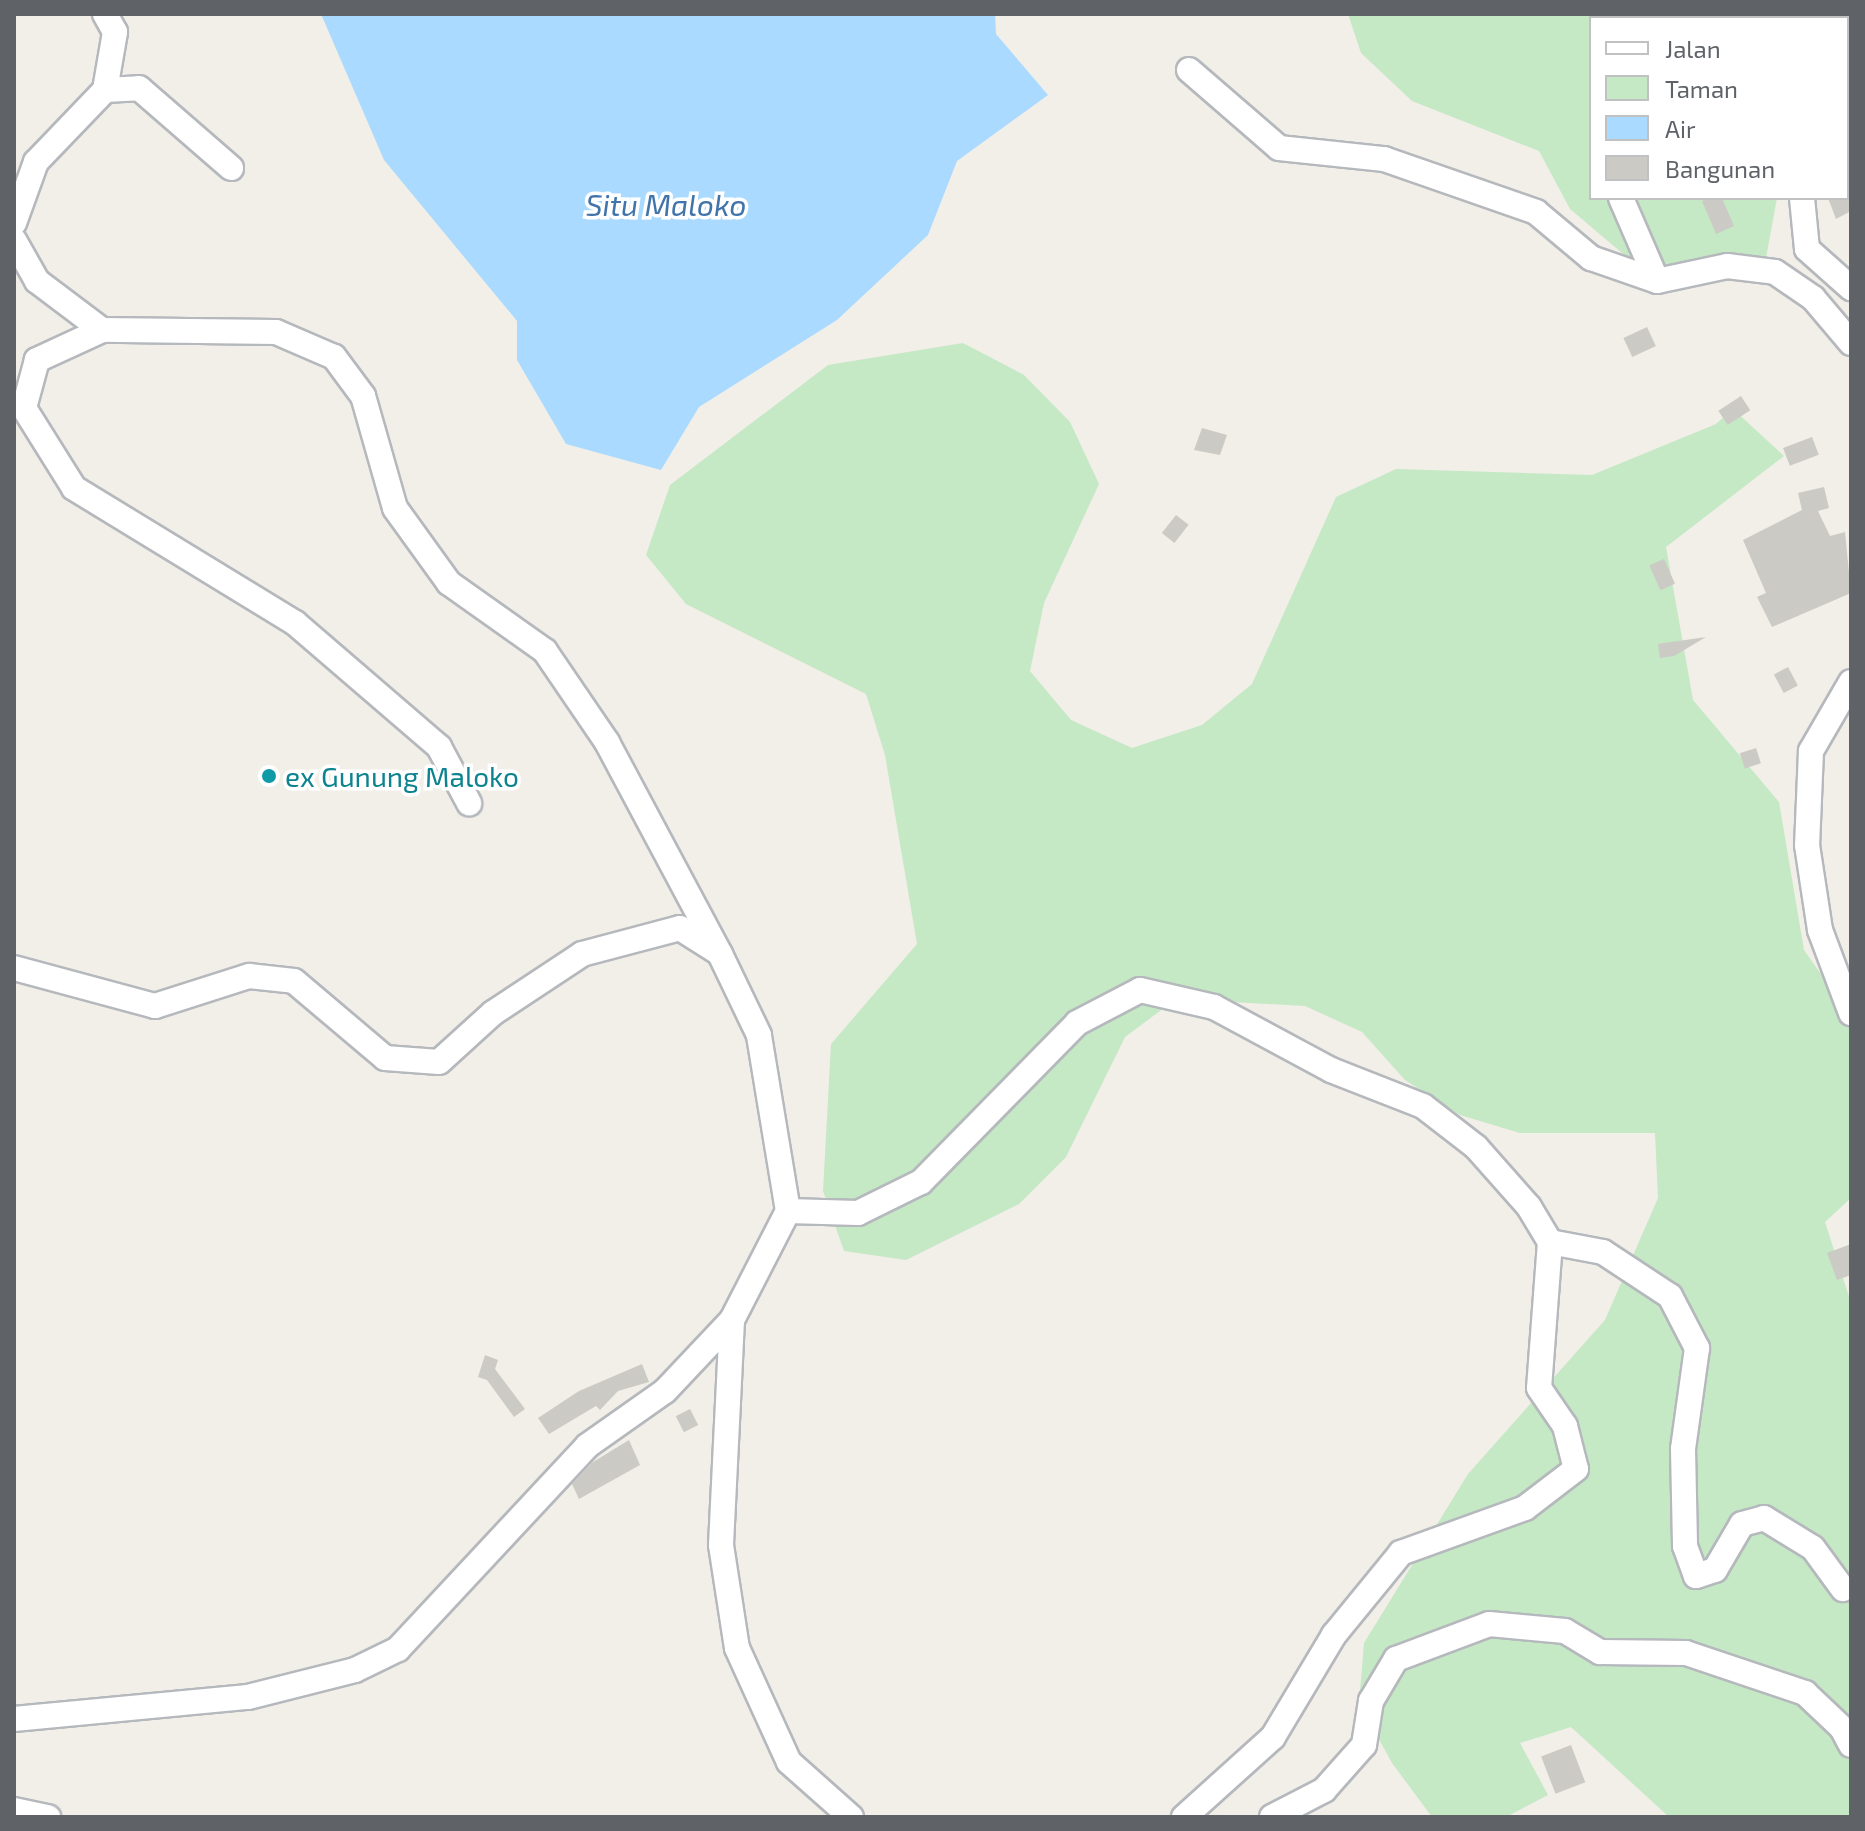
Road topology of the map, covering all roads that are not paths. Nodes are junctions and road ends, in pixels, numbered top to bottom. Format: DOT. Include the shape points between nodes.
graph roads {
  1 [pos="105,14"];
  2 [pos="1189,70"];
  3 [pos="105,90"];
  4 [pos="231,168"];
  5 [pos="1622,200"];
  6 [pos="1802,200"];
  7 [pos="14,223"];
  8 [pos="14,240"];
  9 [pos="1657,281"];
  10 [pos="1851,288"];
  11 [pos="102,330"];
  12 [pos="1851,343"];
  13 [pos="1851,682"];
  14 [pos="469,803"];
  15 [pos="720,954"];
  16 [pos="14,968"];
  17 [pos="1851,1013"];
  18 [pos="788,1211"];
  19 [pos="1550,1242"];
  20 [pos="732,1320"];
  21 [pos="1843,1589"];
  22 [pos="14,1719"];
  23 [pos="1851,1745"];
  24 [pos="14,1810"];
  25 [pos="48,1817"];
  26 [pos="851,1817"];
  27 [pos="1187,1817"];
  28 [pos="1272,1817"];
  1 -- 3 [label="street" via="115,32"];
  2 -- 9 [label="street" via="1279,148 1384,159 1536,212 1591,258"];
  3 -- 4 [label="street" via="139,88"];
  3 -- 7 [label="street" via="36,162"];
  5 -- 9 [label="street"];
  6 -- 10 [label="street" via="1807,249"];
  8 -- 11 [label="street" via="37,281"];
  9 -- 12 [label="street" via="1727,266 1775,272 1813,298"];
  11 -- 14 [label="street" via="37,360 24,408 74,488 295,623 439,747"];
  11 -- 15 [label="street" via="276,332 334,357 363,396 395,508 449,583 545,651 607,742"];
  13 -- 17 [label="street" via="1811,751 1807,845 1820,930"];
  15 -- 16 [label="street" via="680,928 582,954 493,1013 439,1062 385,1058 294,981 249,976 155,1006"];
  15 -- 18 [label="street" via="759,1035"];
  18 -- 19 [label="street" via="858,1213 921,1182 1077,1023 1140,990 1214,1007 1331,1070 1423,1106 1476,1147 1529,1207"];
  18 -- 20 [label="street"];
  19 -- 21 [label="street" via="1603,1252 1670,1296 1697,1348 1683,1449 1685,1546 1696,1576 1715,1570 1742,1524 1764,1518 1813,1548"];
  19 -- 27 [label="street" via="1539,1388 1565,1426 1576,1469 1525,1508 1401,1553 1334,1635 1273,1737"];
  20 -- 22 [label="street" via="665,1391 587,1446 398,1649 355,1670 248,1697"];
  20 -- 26 [label="street" via="721,1545 737,1648 789,1762"];
  23 -- 28 [label="street" via="1842,1728 1805,1693 1686,1653 1600,1652 1565,1631 1489,1624 1396,1659 1371,1701 1364,1745 1324,1790"];
  24 -- 25 [label="street"];
}
